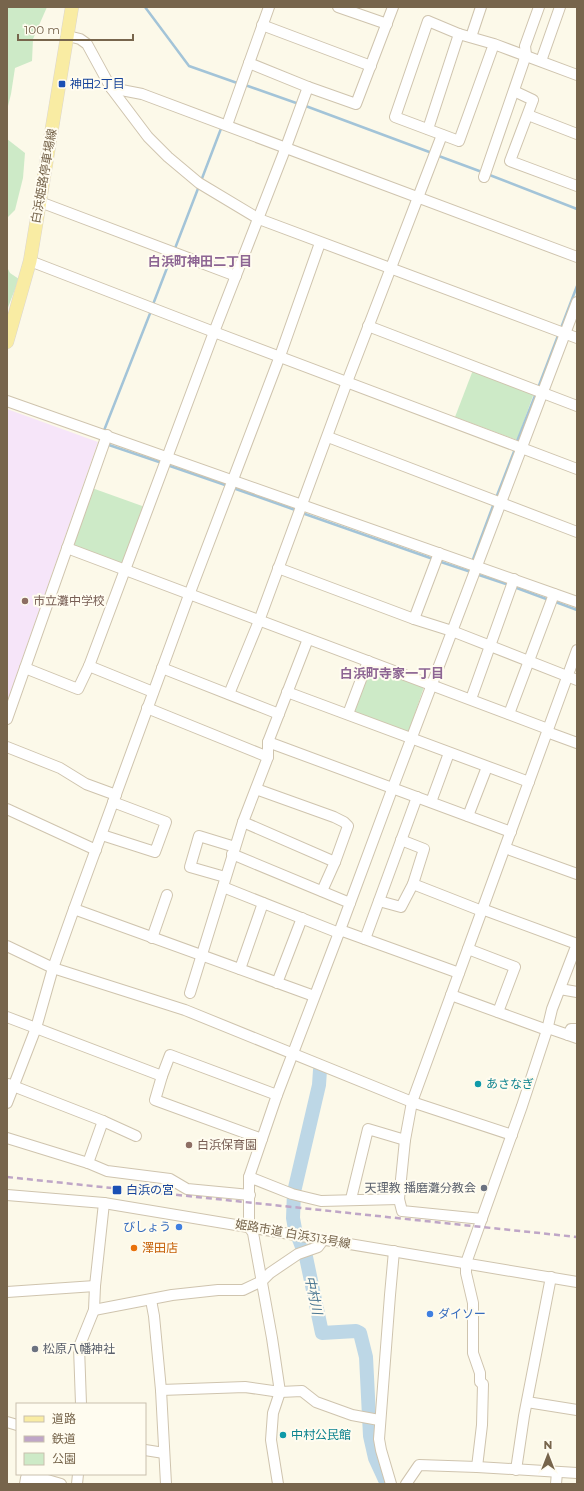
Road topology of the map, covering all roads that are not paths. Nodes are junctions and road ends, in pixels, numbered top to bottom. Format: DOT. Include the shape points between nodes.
graph roads {
  1 [pos="72,7"];
  2 [pos="268,7"];
  3 [pos="338,7"];
  4 [pos="393,7"];
  5 [pos="481,7"];
  6 [pos="538,7"];
  7 [pos="560,7"];
  8 [pos="387,24"];
  9 [pos="262,25"];
  10 [pos="459,34"];
  11 [pos="68,36"];
  12 [pos="471,37"];
  13 [pos="494,44"];
  14 [pos="526,55"];
  15 [pos="541,61"];
  16 [pos="249,64"];
  17 [pos="370,66"];
  18 [pos="577,75"];
  19 [pos="308,87"];
  20 [pos="111,88"];
  21 [pos="514,91"];
  22 [pos="528,115"];
  23 [pos="227,125"];
  24 [pos="428,129"];
  25 [pos="577,134"];
  26 [pos="442,135"];
  27 [pos="286,147"];
  28 [pos="484,177"];
  29 [pos="577,186"];
  30 [pos="418,197"];
  31 [pos="40,202"];
  32 [pos="259,219"];
  33 [pos="320,243"];
  34 [pos="577,257"];
  35 [pos="30,261"];
  36 [pos="390,268"];
  37 [pos="236,276"];
  38 [pos="577,302"];
  39 [pos="368,326"];
  40 [pos="214,332"];
  41 [pos="564,333"];
  42 [pos="577,338"];
  43 [pos="7,342"];
  44 [pos="280,356"];
  45 [pos="347,382"];
  46 [pos="542,392"];
  47 [pos="7,401"];
  48 [pos="577,406"];
  49 [pos="104,434"];
  50 [pos="328,436"];
  51 [pos="521,448"];
  52 [pos="168,457"];
  53 [pos="577,468"];
  54 [pos="232,480"];
  55 [pos="496,501"];
  56 [pos="302,504"];
  57 [pos="577,532"];
  58 [pos="67,548"];
  59 [pos="439,553"];
  60 [pos="477,566"];
  61 [pos="278,568"];
  62 [pos="125,570"];
  63 [pos="514,580"];
  64 [pos="554,594"];
  65 [pos="189,595"];
  66 [pos="577,602"];
  67 [pos="414,619"];
  68 [pos="259,620"];
  69 [pos="452,632"];
  70 [pos="308,639"];
  71 [pos="491,647"];
  72 [pos="577,650"];
  73 [pos="368,661"];
  74 [pos="528,662"];
  75 [pos="90,666"];
  76 [pos="25,668"];
  77 [pos="162,668"];
  78 [pos="572,678"];
  79 [pos="432,684"];
  80 [pos="153,692"];
  81 [pos="287,692"];
  82 [pos="229,694"];
  83 [pos="471,699"];
  84 [pos="147,708"];
  85 [pos="279,714"];
  86 [pos="348,714"];
  87 [pos="509,714"];
  88 [pos="7,719"];
  89 [pos="548,730"];
  90 [pos="411,738"];
  91 [pos="268,742"];
  92 [pos="577,743"];
  93 [pos="7,747"];
  94 [pos="449,753"];
  95 [pos="268,757"];
  96 [pos="487,767"];
  97 [pos="529,782"];
  98 [pos="393,787"];
  99 [pos="256,789"];
  100 [pos="417,796"];
  101 [pos="115,799"];
  102 [pos="431,802"];
  103 [pos="7,809"];
  104 [pos="468,816"];
  105 [pos="243,822"];
  106 [pos="511,832"];
  107 [pos="102,835"];
  108 [pos="401,840"];
  109 [pos="505,848"];
  110 [pos="96,850"];
  111 [pos="234,850"];
  112 [pos="335,862"];
  113 [pos="577,874"];
  114 [pos="224,882"];
  115 [pos="413,884"];
  116 [pos="322,891"];
  117 [pos="167,895"];
  118 [pos="379,901"];
  119 [pos="263,903"];
  120 [pos="350,903"];
  121 [pos="74,909"];
  122 [pos="482,910"];
  123 [pos="302,918"];
  124 [pos="340,932"];
  125 [pos="152,938"];
  126 [pos="365,939"];
  127 [pos="577,944"];
  128 [pos="7,946"];
  129 [pos="468,949"];
  130 [pos="202,956"];
  131 [pos="53,968"];
  132 [pos="240,970"];
  133 [pos="459,973"];
  134 [pos="277,983"];
  135 [pos="560,989"];
  136 [pos="577,992"];
  137 [pos="190,993"];
  138 [pos="451,995"];
  139 [pos="314,996"];
  140 [pos="498,1012"];
  141 [pos="7,1017"];
  142 [pos="36,1028"];
  143 [pos="548,1029"];
  144 [pos="577,1029"];
  145 [pos="572,1036"];
  146 [pos="292,1053"];
  147 [pos="162,1076"];
  148 [pos="10,1085"];
  149 [pos="277,1095"];
  150 [pos="412,1102"];
  151 [pos="7,1103"];
  152 [pos="103,1121"];
  153 [pos="512,1135"];
  154 [pos="136,1136"];
  155 [pos="7,1138"];
  156 [pos="262,1140"];
  157 [pos="405,1140"];
  158 [pos="88,1163"];
  159 [pos="249,1177"];
  160 [pos="7,1195"];
  161 [pos="250,1195"];
  162 [pos="351,1199"];
  163 [pos="399,1199"];
  164 [pos="104,1203"];
  165 [pos="482,1219"];
  166 [pos="249,1227"];
  167 [pos="324,1239"];
  168 [pos="394,1251"];
  169 [pos="466,1263"];
  170 [pos="551,1277"];
  171 [pos="262,1281"];
  172 [pos="577,1282"];
  173 [pos="95,1286"];
  174 [pos="7,1292"];
  175 [pos="151,1300"];
  176 [pos="94,1310"];
  177 [pos="161,1390"];
  178 [pos="280,1392"];
  179 [pos="527,1402"];
  180 [pos="81,1403"];
  181 [pos="577,1410"];
  182 [pos="379,1420"];
  183 [pos="146,1450"];
  184 [pos="164,1453"];
  185 [pos="476,1467"];
  186 [pos="516,1470"];
  187 [pos="557,1472"];
  188 [pos="577,1473"];
  189 [pos="25,1484"];
  190 [pos="61,1484"];
  191 [pos="166,1484"];
  192 [pos="278,1484"];
  193 [pos="391,1484"];
  194 [pos="406,1484"];
  195 [pos="556,1484"];
  1 -- 11 [label="main road, 白浜姫路停車場線"];
  2 -- 9 [label="street"];
  3 -- 8 [label="street"];
  4 -- 8 [label="street"];
  5 -- 12 [label="street"];
  6 -- 14 [label="street" via="525,46"];
  7 -- 15 [label="street"];
  8 -- 17 [label="street"];
  9 -- 16 [label="street"];
  9 -- 17 [label="street"];
  10 -- 12 [label="street"];
  10 -- 24 [label="street"];
  10 -- 24 [label="street" via="428,21 395,117"];
  11 -- 20 [label="street" via="87,44"];
  11 -- 31 [label="main road, 白浜姫路停車場線"];
  12 -- 13 [label="street"];
  13 -- 14 [label="street"];
  13 -- 26 [label="street" via="460,141"];
  14 -- 15 [label="street"];
  14 -- 21 [label="street"];
  15 -- 18 [label="street"];
  16 -- 19 [label="street"];
  16 -- 23 [label="street"];
  17 -- 19 [label="street" via="356,104"];
  19 -- 27 [label="street"];
  20 -- 23 [label="street" via="142,94"];
  20 -- 32 [label="street" via="148,137 168,157 199,183"];
  21 -- 22 [label="street" via="533,100"];
  21 -- 28 [label="street"];
  22 -- 25 [label="street"];
  22 -- 29 [label="street" via="510,161"];
  23 -- 27 [label="street"];
  24 -- 26 [label="street"];
  26 -- 30 [label="street"];
  27 -- 30 [label="street"];
  27 -- 32 [label="street"];
  30 -- 34 [label="street"];
  30 -- 36 [label="street"];
  31 -- 35 [label="main road, 白浜姫路停車場線"];
  31 -- 37 [label="street"];
  32 -- 33 [label="street"];
  32 -- 37 [label="street"];
  33 -- 36 [label="street"];
  33 -- 44 [label="street"];
  35 -- 40 [label="street"];
  35 -- 43 [label="main road, 白浜姫路停車場線"];
  36 -- 39 [label="street"];
  36 -- 41 [label="street"];
  37 -- 40 [label="street"];
  38 -- 41 [label="street"];
  39 -- 45 [label="street"];
  39 -- 46 [label="street"];
  40 -- 44 [label="street"];
  40 -- 52 [label="street"];
  41 -- 42 [label="street"];
  41 -- 46 [label="street"];
  44 -- 45 [label="street"];
  44 -- 54 [label="street"];
  45 -- 50 [label="street"];
  45 -- 51 [label="street"];
  46 -- 48 [label="street"];
  46 -- 51 [label="street"];
  47 -- 49 [label="street"];
  49 -- 52 [label="street"];
  49 -- 58 [label="street" via="104,446"];
  50 -- 55 [label="street"];
  50 -- 56 [label="street"];
  51 -- 53 [label="street"];
  51 -- 55 [label="street"];
  52 -- 54 [label="street"];
  52 -- 62 [label="street"];
  54 -- 56 [label="street"];
  54 -- 65 [label="street"];
  55 -- 57 [label="street"];
  55 -- 60 [label="street"];
  56 -- 59 [label="street"];
  56 -- 61 [label="street"];
  58 -- 62 [label="street"];
  58 -- 76 [label="street"];
  59 -- 60 [label="street"];
  59 -- 67 [label="street"];
  60 -- 63 [label="street"];
  60 -- 69 [label="street"];
  61 -- 67 [label="street"];
  61 -- 68 [label="street"];
  62 -- 65 [label="street"];
  62 -- 75 [label="street"];
  63 -- 64 [label="street"];
  63 -- 71 [label="street"];
  64 -- 66 [label="street"];
  64 -- 74 [label="street"];
  65 -- 68 [label="street"];
  65 -- 77 [label="street"];
  67 -- 69 [label="street"];
  68 -- 70 [label="street"];
  68 -- 82 [label="street"];
  69 -- 71 [label="street"];
  69 -- 79 [label="street"];
  70 -- 73 [label="street"];
  70 -- 81 [label="street"];
  71 -- 74 [label="street"];
  71 -- 83 [label="street"];
  72 -- 78 [label="street"];
  73 -- 79 [label="street"];
  73 -- 86 [label="street"];
  74 -- 78 [label="street"];
  74 -- 87 [label="street"];
  75 -- 76 [label="street" via="78,689"];
  75 -- 80 [label="street"];
  76 -- 88 [label="street"];
  77 -- 80 [label="street"];
  77 -- 82 [label="street"];
  78 -- 89 [label="street"];
  79 -- 83 [label="street"];
  79 -- 90 [label="street"];
  80 -- 84 [label="street"];
  81 -- 85 [label="street"];
  81 -- 86 [label="street"];
  82 -- 85 [label="street"];
  83 -- 87 [label="street"];
  84 -- 95 [label="street"];
  84 -- 101 [label="street"];
  85 -- 91 [label="street"];
  86 -- 90 [label="street"];
  87 -- 89 [label="street"];
  89 -- 92 [label="street"];
  89 -- 97 [label="street"];
  90 -- 94 [label="street"];
  90 -- 98 [label="street"];
  91 -- 95 [label="street"];
  91 -- 98 [label="street"];
  93 -- 101 [label="street" via="60,768"];
  94 -- 96 [label="street"];
  94 -- 102 [label="street"];
  95 -- 99 [label="street"];
  96 -- 97 [label="street"];
  96 -- 104 [label="street"];
  97 -- 106 [label="street"];
  98 -- 100 [label="street"];
  98 -- 120 [label="street"];
  99 -- 105 [label="street"];
  99 -- 112 [label="street" via="344,822 348,826"];
  100 -- 102 [label="street"];
  100 -- 108 [label="street"];
  101 -- 107 [label="street"];
  101 -- 107 [label="street" via="166,822 162,834 155,852"];
  102 -- 104 [label="street"];
  103 -- 110 [label="street"];
  104 -- 106 [label="street"];
  105 -- 111 [label="street"];
  105 -- 112 [label="street"];
  106 -- 109 [label="street"];
  107 -- 110 [label="street"];
  108 -- 115 [label="street" via="424,849"];
  108 -- 118 [label="street"];
  109 -- 113 [label="street"];
  109 -- 122 [label="street"];
  110 -- 121 [label="street"];
  111 -- 114 [label="street"];
  111 -- 114 [label="street" via="199,836 190,867"];
  111 -- 116 [label="street"];
  112 -- 116 [label="street"];
  114 -- 119 [label="street"];
  114 -- 130 [label="street"];
  115 -- 118 [label="street" via="401,907"];
  115 -- 122 [label="street"];
  116 -- 120 [label="street"];
  117 -- 125 [label="street"];
  118 -- 126 [label="street"];
  119 -- 123 [label="street"];
  119 -- 132 [label="street"];
  120 -- 124 [label="street"];
  121 -- 125 [label="street"];
  121 -- 131 [label="street"];
  122 -- 127 [label="street"];
  122 -- 129 [label="street"];
  123 -- 124 [label="street"];
  123 -- 134 [label="street"];
  124 -- 126 [label="street"];
  124 -- 139 [label="street"];
  125 -- 130 [label="street"];
  126 -- 133 [label="street"];
  127 -- 135 [label="street"];
  128 -- 131 [label="street"];
  129 -- 133 [label="street"];
  129 -- 140 [label="street" via="515,967"];
  130 -- 132 [label="street"];
  130 -- 137 [label="street"];
  131 -- 142 [label="street"];
  131 -- 146 [label="street" via="185,1010"];
  132 -- 134 [label="street"];
  133 -- 138 [label="street"];
  134 -- 139 [label="street"];
  135 -- 136 [label="street"];
  135 -- 143 [label="street"];
  138 -- 140 [label="street"];
  138 -- 150 [label="street"];
  139 -- 146 [label="street"];
  140 -- 143 [label="street"];
  141 -- 142 [label="street"];
  142 -- 147 [label="street"];
  142 -- 148 [label="street"];
  143 -- 145 [label="street"];
  143 -- 153 [label="street"];
  144 -- 145 [label="street" via="571,1029"];
  146 -- 149 [label="street"];
  146 -- 150 [label="street"];
  147 -- 149 [label="street" via="170,1055"];
  147 -- 156 [label="street" via="155,1100"];
  148 -- 151 [label="street"];
  148 -- 152 [label="street"];
  149 -- 156 [label="street"];
  150 -- 153 [label="street"];
  150 -- 157 [label="street"];
  152 -- 154 [label="street"];
  152 -- 158 [label="street"];
  153 -- 165 [label="street"];
  155 -- 158 [label="street"];
  156 -- 159 [label="street"];
  157 -- 162 [label="street" via="368,1129"];
  157 -- 163 [label="street"];
  158 -- 161 [label="street" via="107,1171 170,1179 187,1188"];
  159 -- 161 [label="street"];
  159 -- 162 [label="street" via="292,1194 321,1201"];
  160 -- 164 [label="street, 姫路市道 白浜313号線"];
  161 -- 166 [label="street"];
  162 -- 163 [label="street"];
  163 -- 165 [label="street" via="402,1211"];
  164 -- 166 [label="street, 姫路市道 白浜313号線"];
  164 -- 173 [label="street"];
  165 -- 169 [label="street"];
  166 -- 167 [label="street, 姫路市道 白浜313号線"];
  166 -- 171 [label="street" via="253,1233"];
  167 -- 168 [label="street, 姫路市道 白浜313号線"];
  167 -- 171 [label="street" via="318,1247 298,1254"];
  168 -- 169 [label="street, 姫路市道 白浜313号線"];
  168 -- 182 [label="street"];
  169 -- 170 [label="street, 姫路市道 白浜313号線"];
  169 -- 185 [label="street" via="473,1303 473,1354 480,1373 480,1382 483,1384 482,1425"];
  170 -- 172 [label="street, 姫路市道 白浜313号線"];
  170 -- 179 [label="street"];
  171 -- 175 [label="street" via="243,1290 172,1295"];
  171 -- 178 [label="street"];
  173 -- 174 [label="street"];
  173 -- 176 [label="street"];
  175 -- 176 [label="street"];
  175 -- 177 [label="street"];
  176 -- 180 [label="street" via="79,1347"];
  177 -- 178 [label="street" via="245,1388"];
  177 -- 184 [label="street"];
  178 -- 182 [label="street" via="302,1391 316,1402 352,1415"];
  178 -- 192 [label="street" via="272,1413 270,1440"];
  179 -- 181 [label="street"];
  179 -- 186 [label="street"];
  182 -- 193 [label="street" via="380,1450"];
  183 -- 184 [label="street"];
  184 -- 191 [label="street"];
  185 -- 186 [label="street"];
  185 -- 194 [label="street" via="419,1465"];
  186 -- 187 [label="street"];
  187 -- 188 [label="street"];
  187 -- 195 [label="street"];
  189 -- 190 [label="street" via="26,1478 44,1479"];
}
